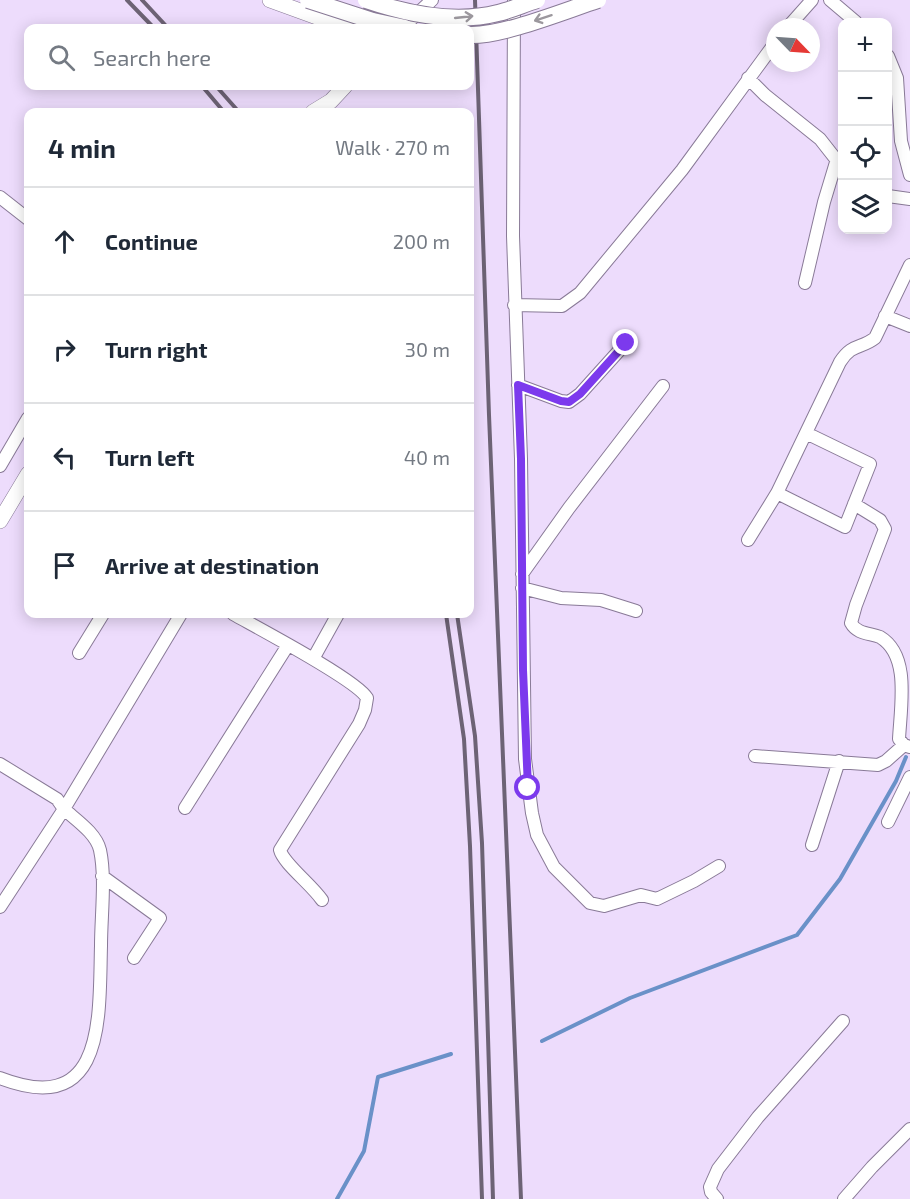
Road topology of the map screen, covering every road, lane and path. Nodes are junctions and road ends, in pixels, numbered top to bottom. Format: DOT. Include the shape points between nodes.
graph roads {
  1 [pos="270,0"];
  2 [pos="308,0"];
  3 [pos="366,0"];
  4 [pos="389,0"];
  5 [pos="432,0"];
  6 [pos="514,0"];
  7 [pos="537,0"];
  8 [pos="598,0"];
  9 [pos="812,0"];
  10 [pos="831,0"];
  11 [pos="796,18"];
  12 [pos="851,18"];
  13 [pos="336,24"];
  14 [pos="387,24"];
  15 [pos="391,24"];
  16 [pos="408,24"];
  17 [pos="474,35"];
  18 [pos="766,55"];
  19 [pos="892,66"];
  20 [pos="748,78"];
  21 [pos="341,90"];
  22 [pos="320,108"];
  23 [pos="838,161"];
  24 [pos="838,168"];
  25 [pos="910,175"];
  26 [pos="0,197"];
  27 [pos="892,197"];
  28 [pos="910,199"];
  29 [pos="24,216"];
  30 [pos="910,265"];
  31 [pos="805,283"];
  32 [pos="514,305"];
  33 [pos="885,316"];
  34 [pos="910,326"];
  35 [pos="626,343"];
  36 [pos="518,385"];
  37 [pos="663,386"];
  38 [pos="24,425"];
  39 [pos="806,433"];
  40 [pos="0,466"];
  41 [pos="24,481"];
  42 [pos="777,493"];
  43 [pos="854,504"];
  44 [pos="0,522"];
  45 [pos="748,540"];
  46 [pos="522,574"];
  47 [pos="522,588"];
  48 [pos="636,611"];
  49 [pos="101,618"];
  50 [pos="179,618"];
  51 [pos="240,618"];
  52 [pos="336,618"];
  53 [pos="288,645"];
  54 [pos="79,653"];
  55 [pos="313,659"];
  56 [pos="907,746"];
  57 [pos="755,756"];
  58 [pos="839,761"];
  59 [pos="0,764"];
  60 [pos="910,777"];
  61 [pos="185,808"];
  62 [pos="64,809"];
  63 [pos="888,822"];
  64 [pos="812,845"];
  65 [pos="719,866"];
  66 [pos="102,876"];
  67 [pos="322,900"];
  68 [pos="0,907"];
  69 [pos="134,958"];
  70 [pos="843,1021"];
  71 [pos="0,1078"];
  72 [pos="910,1129"];
  73 [pos="717,1199"];
  74 [pos="844,1199"];
  1 -- 13 [label="street"];
  2 -- 14 [label="main road, bridge"];
  3 -- 7 [label="main road, one-way, bridge" via="453,18 496,14"];
  4 -- 15 [label="street"];
  5 -- 16 [label="street"];
  6 -- 32 [label="street"];
  8 -- 17 [label="main road, one-way, bridge"];
  9 -- 11 [label="street"];
  10 -- 12 [label="street"];
  18 -- 20 [label="street"];
  19 -- 25 [label="street" via="897,78 901,141"];
  20 -- 23 [label="street" via="820,139"];
  20 -- 32 [label="street" via="682,170 580,293 562,306"];
  21 -- 22 [label="street"];
  24 -- 31 [label="street" via="824,202"];
  26 -- 29 [label="street"];
  27 -- 28 [label="street"];
  30 -- 33 [label="street"];
  32 -- 36 [label="street"];
  33 -- 34 [label="street"];
  33 -- 39 [label="street" via="872,340 844,356"];
  35 -- 36 [label="street" via="569,402"];
  36 -- 46 [label="street"];
  37 -- 46 [label="street"];
  38 -- 40 [label="street"];
  39 -- 42 [label="street"];
  39 -- 43 [label="street" via="870,464"];
  41 -- 44 [label="street"];
  42 -- 43 [label="street" via="845,527"];
  42 -- 45 [label="street"];
  43 -- 56 [label="street" via="880,520 885,528 851,623 857,630 891,642 903,655 906,681 899,739"];
  46 -- 47 [label="street"];
  47 -- 48 [label="street" via="561,598 601,600"];
  47 -- 65 [label="street" via="528,788 537,834 554,867 585,899 604,906 637,895 657,899"];
  49 -- 54 [label="street"];
  50 -- 62 [label="street"];
  51 -- 53 [label="street"];
  52 -- 55 [label="street"];
  53 -- 55 [label="street"];
  53 -- 61 [label="street"];
  55 -- 67 [label="street" via="360,689 367,702 359,724 280,850"];
  56 -- 58 [label="street" via="878,765"];
  57 -- 58 [label="street"];
  58 -- 64 [label="street"];
  59 -- 62 [label="street" via="57,799"];
  60 -- 63 [label="street"];
  62 -- 66 [label="street" via="100,848"];
  62 -- 68 [label="street"];
  66 -- 69 [label="street" via="160,918"];
  66 -- 71 [label="street" via="97,1028 86,1064 72,1079 53,1087"];
  70 -- 73 [label="street" via="718,1169 710,1186"];
  72 -- 74 [label="street"];
}
